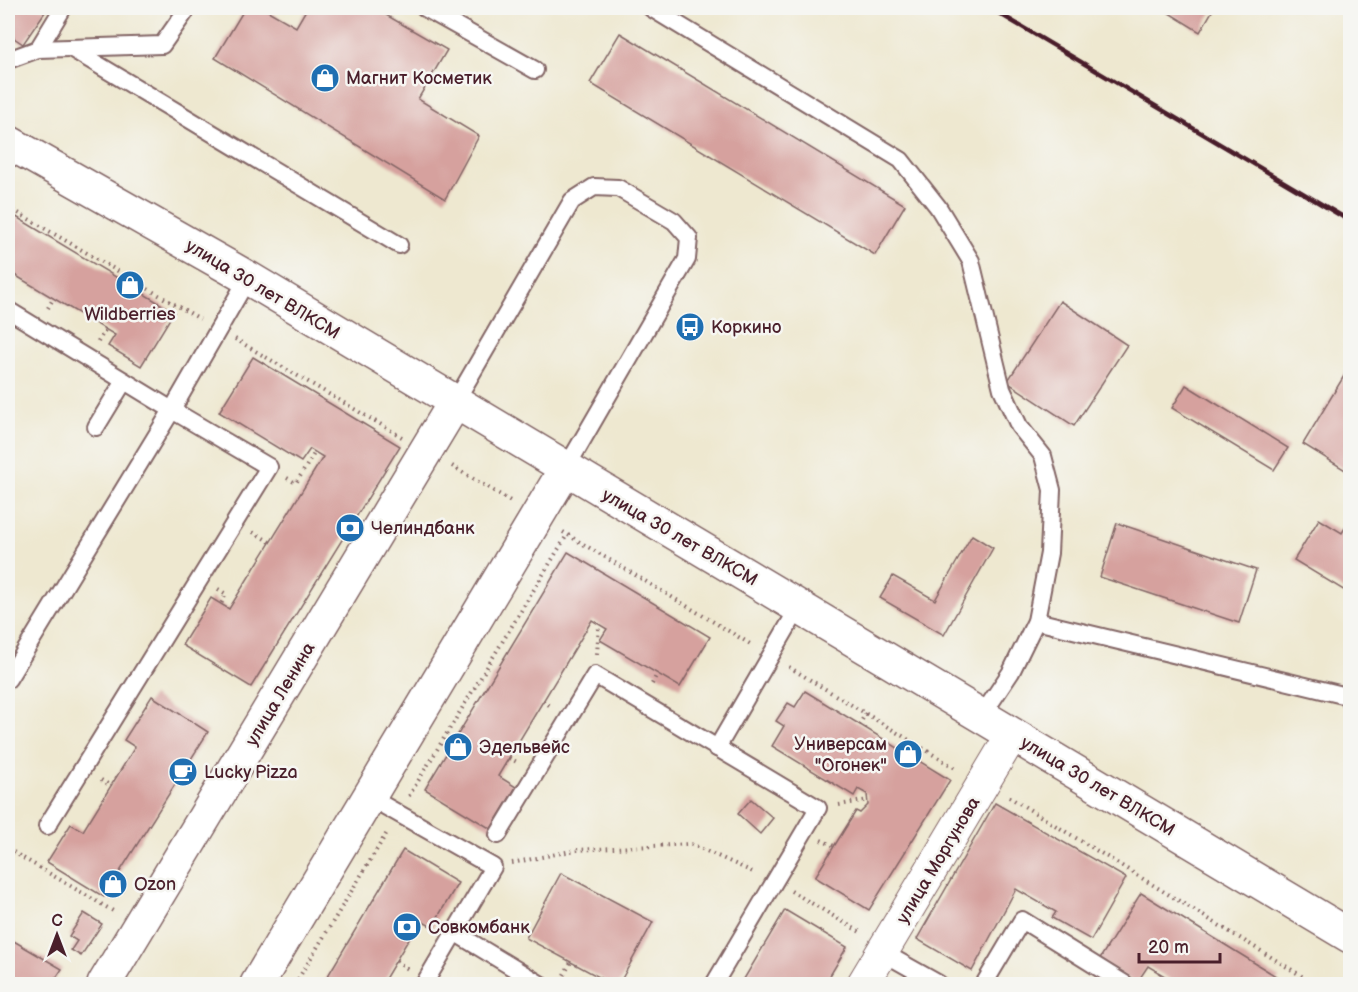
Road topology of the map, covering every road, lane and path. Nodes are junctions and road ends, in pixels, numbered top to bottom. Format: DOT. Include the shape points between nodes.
graph roads {
  1 [pos="63,8"];
  2 [pos="188,8"];
  3 [pos="425,8"];
  4 [pos="651,8"];
  5 [pos="38,49"];
  6 [pos="72,49"];
  7 [pos="8,60"];
  8 [pos="535,70"];
  9 [pos="8,142"];
  10 [pos="399,245"];
  11 [pos="11,273"];
  12 [pos="8,278"];
  13 [pos="248,278"];
  14 [pos="133,280"];
  15 [pos="130,285"];
  16 [pos="8,310"];
  17 [pos="124,381"];
  18 [pos="454,404"];
  19 [pos="172,410"];
  20 [pos="96,427"];
  21 [pos="427,451"];
  22 [pos="315,452"];
  23 [pos="269,467"];
  24 [pos="565,470"];
  25 [pos="538,517"];
  26 [pos="567,535"];
  27 [pos="799,608"];
  28 [pos="1036,621"];
  29 [pos="599,624"];
  30 [pos="772,656"];
  31 [pos="595,675"];
  32 [pos="8,679"];
  33 [pos="1350,700"];
  34 [pos="866,713"];
  35 [pos="981,717"];
  36 [pos="859,724"];
  37 [pos="1012,735"];
  38 [pos="916,744"];
  39 [pos="717,748"];
  40 [pos="908,754"];
  41 [pos="183,772"];
  42 [pos="963,772"];
  43 [pos="194,778"];
  44 [pos="1007,795"];
  45 [pos="369,797"];
  46 [pos="868,800"];
  47 [pos="818,808"];
  48 [pos="399,813"];
  49 [pos="47,826"];
  50 [pos="498,835"];
  51 [pos="8,849"];
  52 [pos="493,867"];
  53 [pos="775,882"];
  54 [pos="113,884"];
  55 [pos="125,891"];
  56 [pos="113,911"];
  57 [pos="454,932"];
  58 [pos="1350,936"];
  59 [pos="874,944"];
  60 [pos="571,962"];
  61 [pos="1160,974"];
  62 [pos="105,984"];
  63 [pos="257,984"];
  64 [pos="295,984"];
  65 [pos="424,984"];
  66 [pos="540,984"];
  67 [pos="559,984"];
  68 [pos="714,984"];
  69 [pos="863,984"];
  70 [pos="939,984"];
  71 [pos="984,984"];
  72 [pos="1125,984"];
  73 [pos="1152,984"];
  74 [pos="1315,984"];
  1 -- 5 [label="lane"];
  2 -- 6 [label="lane" via="162,45"];
  3 -- 8 [label="lane"];
  4 -- 28 [label="lane" via="901,160 938,207 971,261 1002,389 1019,426 1043,456 1052,490 1050,542"];
  5 -- 6 [label="lane"];
  5 -- 7 [label="lane"];
  6 -- 10 [label="lane"];
  9 -- 13 [label="main road, улица 30 лет ВЛКСМ"];
  11 -- 12 [label="path"];
  13 -- 18 [label="main road, улица 30 лет ВЛКСМ"];
  13 -- 19 [label="lane"];
  14 -- 15 [label="path"];
  16 -- 17 [label="lane"];
  17 -- 19 [label="lane"];
  17 -- 20 [label="lane"];
  18 -- 21 [label="main road, улица Ленина"];
  18 -- 24 [label="main road, улица 30 лет ВЛКСМ"];
  18 -- 24 [label="lane" via="572,201 594,187 618,188 674,220 689,238 687,259"];
  19 -- 23 [label="lane"];
  19 -- 32 [label="lane"];
  21 -- 25 [label="path"];
  21 -- 62 [label="main road, улица Ленина"];
  22 -- 23 [label="path" via="296,483"];
  23 -- 49 [label="lane"];
  24 -- 25 [label="main road"];
  24 -- 27 [label="main road, улица 30 лет ВЛКСМ"];
  25 -- 26 [label="path"];
  25 -- 45 [label="main road"];
  26 -- 30 [label="path"];
  26 -- 48 [label="path"];
  27 -- 30 [label="lane"];
  27 -- 35 [label="main road, улица 30 лет ВЛКСМ"];
  28 -- 33 [label="lane" via="1347,696"];
  28 -- 35 [label="lane" via="1011,672"];
  29 -- 31 [label="path"];
  30 -- 34 [label="path"];
  30 -- 39 [label="lane"];
  31 -- 39 [label="lane"];
  31 -- 50 [label="lane"];
  34 -- 36 [label="path"];
  34 -- 38 [label="path"];
  35 -- 37 [label="main road, улица 30 лет ВЛКСМ"];
  37 -- 58 [label="main road, улица 30 лет ВЛКСМ"];
  37 -- 59 [label="street, улица Моргунова"];
  38 -- 40 [label="path"];
  38 -- 42 [label="path"];
  39 -- 47 [label="lane"];
  41 -- 43 [label="path"];
  44 -- 74 [label="path"];
  45 -- 48 [label="lane"];
  45 -- 63 [label="main road"];
  46 -- 47 [label="path"];
  47 -- 53 [label="lane"];
  48 -- 52 [label="lane"];
  48 -- 64 [label="path"];
  51 -- 56 [label="path"];
  52 -- 53 [label="path" via="576,850 691,844"];
  52 -- 57 [label="lane"];
  53 -- 59 [label="path"];
  53 -- 68 [label="lane"];
  54 -- 55 [label="path"];
  57 -- 65 [label="lane"];
  57 -- 66 [label="lane"];
  59 -- 69 [label="street, улица Моргунова"];
  59 -- 70 [label="lane"];
  60 -- 67 [label="path"];
  61 -- 73 [label="path"];
  71 -- 72 [label="lane" via="1022,920"];
}
